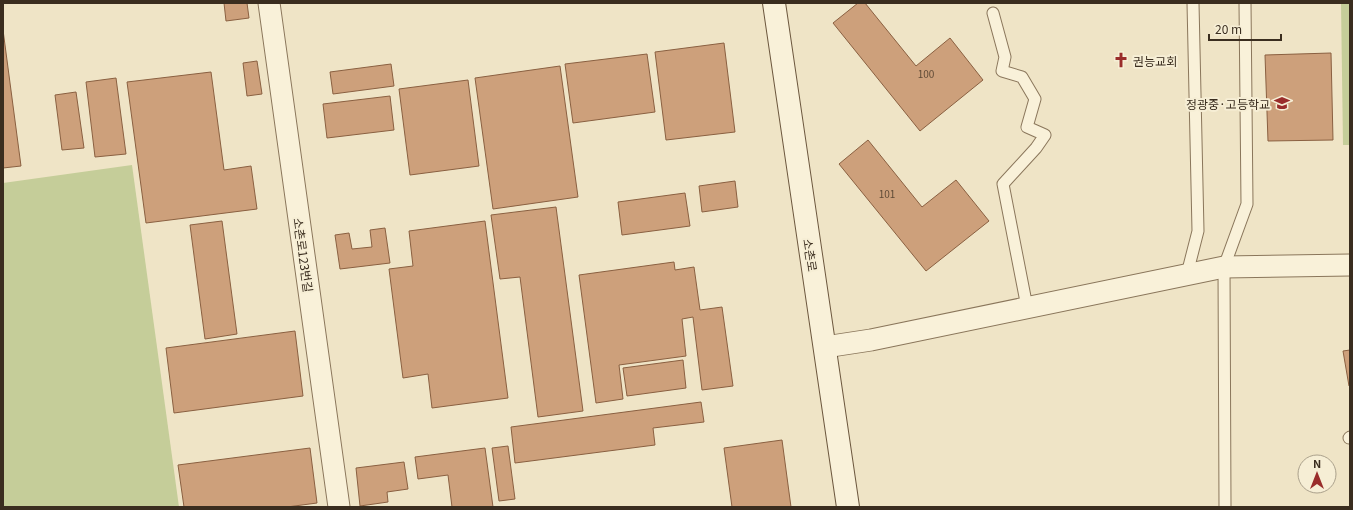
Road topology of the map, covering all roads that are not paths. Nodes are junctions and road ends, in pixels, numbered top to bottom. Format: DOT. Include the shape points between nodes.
graph roads {
  1 [pos="269,3"];
  2 [pos="774,3"];
  3 [pos="1193,3"];
  4 [pos="1245,3"];
  5 [pos="993,13"];
  6 [pos="1350,265"];
  7 [pos="1224,267"];
  8 [pos="1187,274"];
  9 [pos="1027,307"];
  10 [pos="825,347"];
  11 [pos="339,507"];
  12 [pos="848,507"];
  13 [pos="1224,507"];
  1 -- 11 [label="street, 소촌로123번길"];
  2 -- 10 [label="street, 소촌로"];
  3 -- 8 [label="lane" via="1198,231"];
  4 -- 7 [label="lane" via="1247,204"];
  5 -- 9 [label="lane" via="1005,57 1002,71 1022,77 1035,99 1027,127 1045,135 1003,184"];
  6 -- 7 [label="street"];
  7 -- 8 [label="street"];
  7 -- 13 [label="lane"];
  8 -- 9 [label="street"];
  9 -- 10 [label="street" via="871,340"];
  10 -- 12 [label="street, 소촌로"];
}
